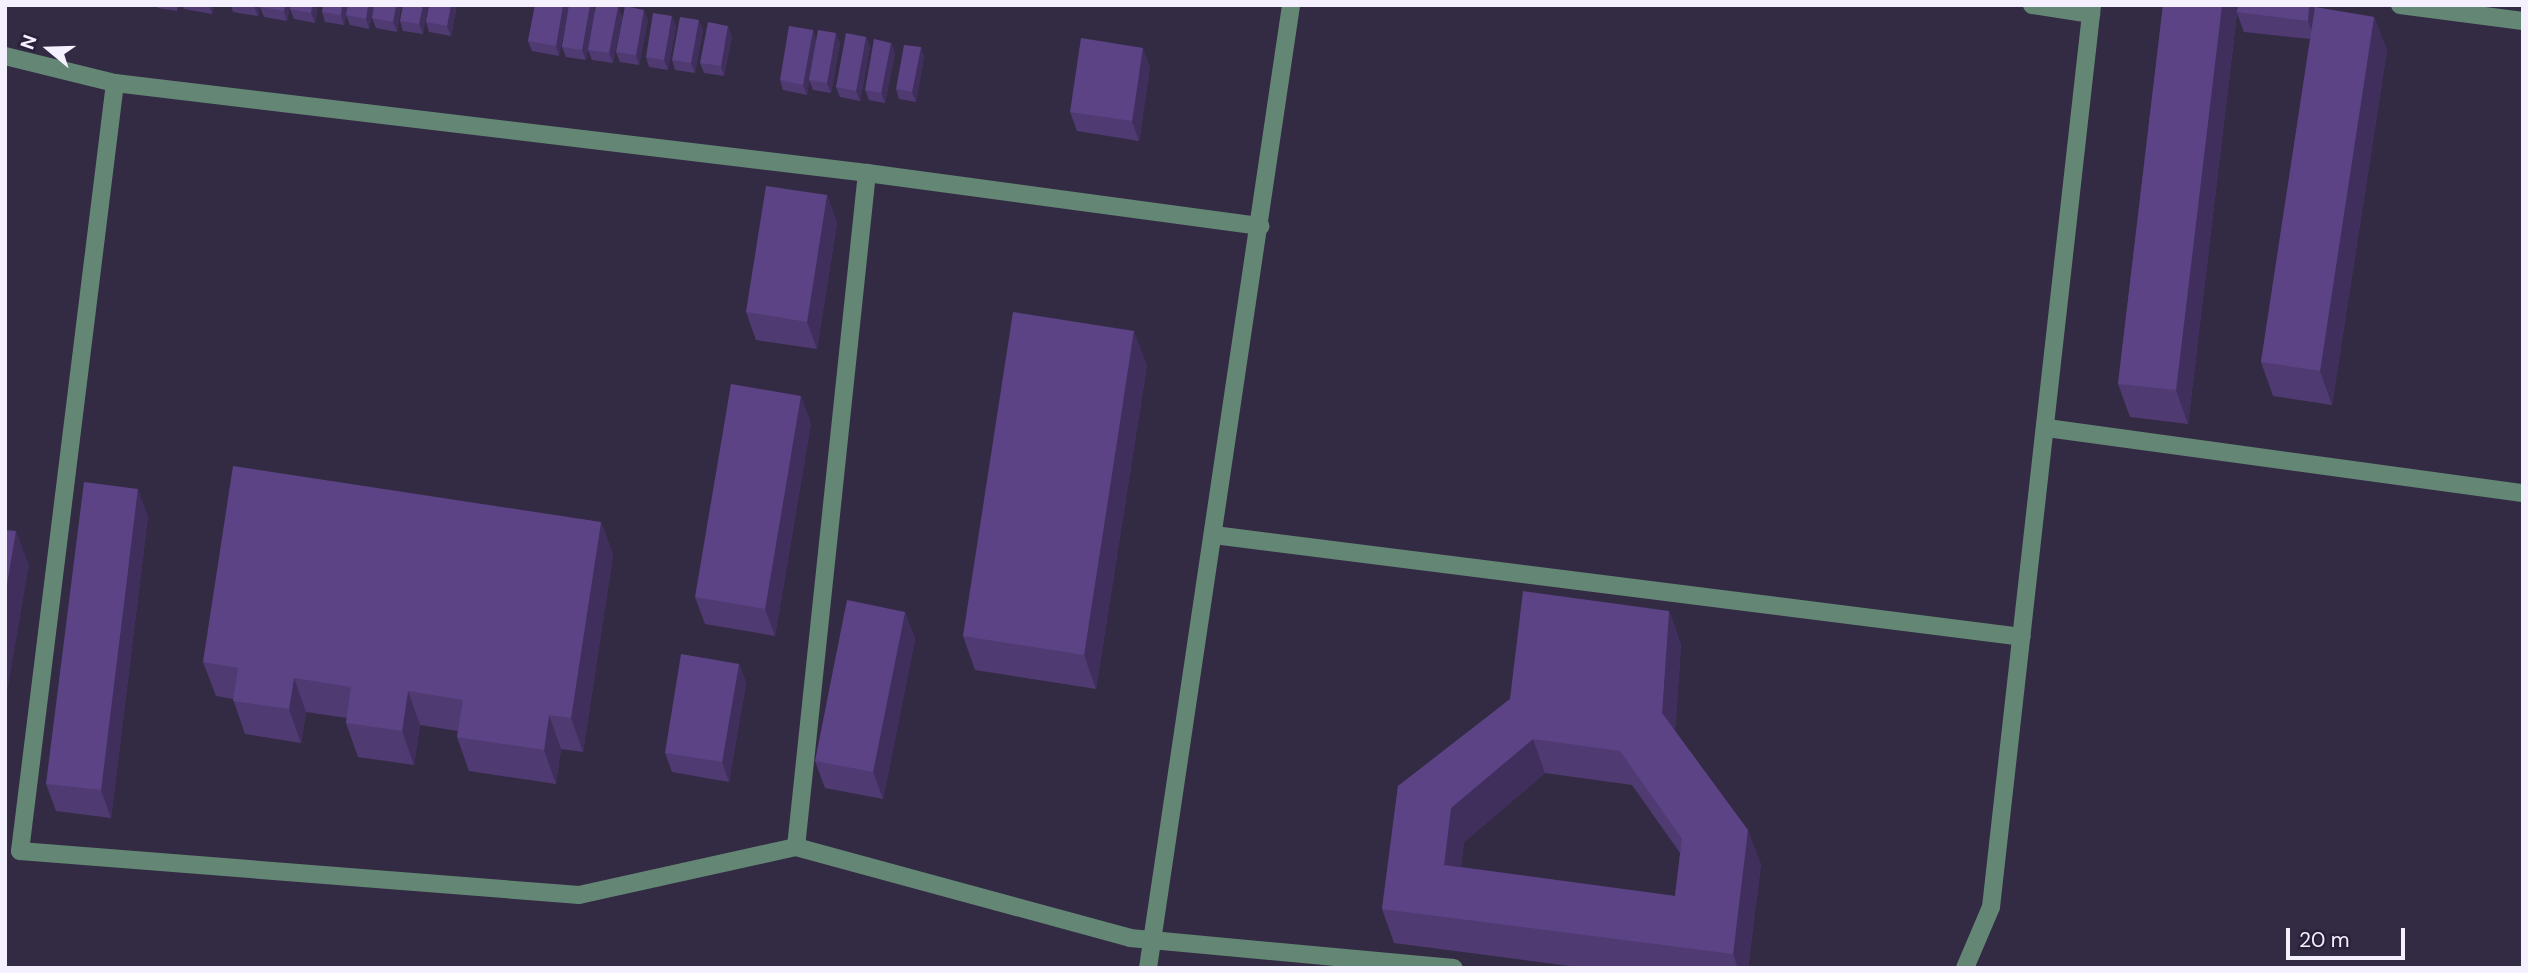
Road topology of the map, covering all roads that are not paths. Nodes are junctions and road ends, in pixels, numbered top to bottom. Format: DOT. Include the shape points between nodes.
graph roads {
  1 [pos="1291,5"];
  2 [pos="2032,5"];
  3 [pos="2400,5"];
  4 [pos="2091,10"];
  5 [pos="2523,21"];
  6 [pos="5,56"];
  7 [pos="115,83"];
  8 [pos="867,173"];
  9 [pos="1260,226"];
  10 [pos="2048,428"];
  11 [pos="2523,493"];
  12 [pos="1214,535"];
  13 [pos="2022,637"];
  14 [pos="796,847"];
  15 [pos="1153,937"];
  16 [pos="1148,968"];
  17 [pos="1454,968"];
  18 [pos="1965,968"];
  1 -- 9 [label="street"];
  2 -- 4 [label="street"];
  3 -- 5 [label="street"];
  4 -- 10 [label="street"];
  6 -- 7 [label="street"];
  7 -- 8 [label="street"];
  7 -- 14 [label="street" via="20,851 579,895"];
  8 -- 9 [label="street"];
  8 -- 14 [label="street"];
  9 -- 12 [label="street"];
  10 -- 11 [label="street"];
  10 -- 13 [label="street"];
  12 -- 13 [label="street"];
  12 -- 15 [label="street"];
  13 -- 18 [label="street" via="1991,907"];
  14 -- 15 [label="street" via="1130,937"];
  15 -- 16 [label="street"];
  15 -- 17 [label="street"];
}
